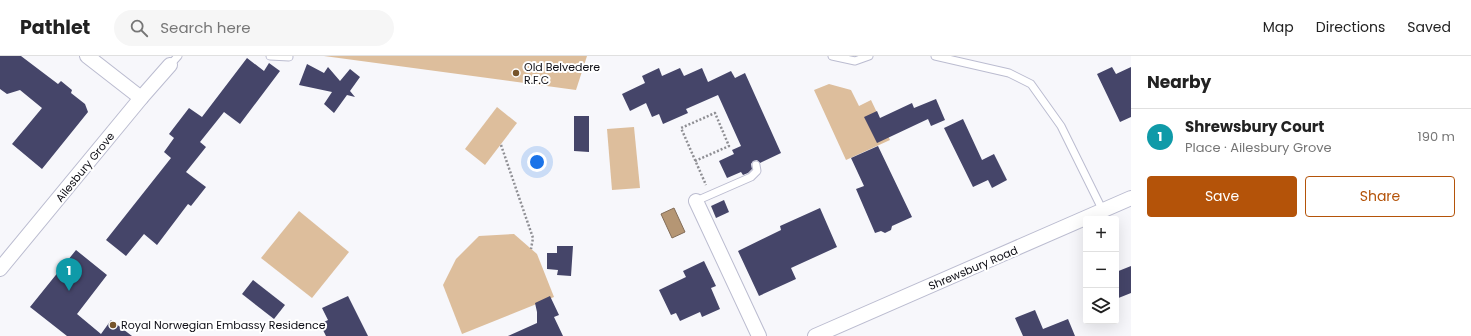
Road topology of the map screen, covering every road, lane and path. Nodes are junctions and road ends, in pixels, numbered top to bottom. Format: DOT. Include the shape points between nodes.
graph roads {
  1 [pos="87,56"];
  2 [pos="270,56"];
  3 [pos="832,56"];
  4 [pos="869,56"];
  5 [pos="934,56"];
  6 [pos="289,57"];
  7 [pos="174,61"];
  8 [pos="141,98"];
  9 [pos="501,145"];
  10 [pos="695,161"];
  11 [pos="756,165"];
  12 [pos="710,194"];
  13 [pos="1131,198"];
  14 [pos="696,201"];
  15 [pos="1103,211"];
  16 [pos="531,249"];
  17 [pos="0,269"];
  18 [pos="759,336"];
  19 [pos="815,336"];
  1 -- 8 [label="street"];
  2 -- 6 [label="lane"];
  3 -- 4 [label="lane" via="855,61"];
  5 -- 15 [label="lane" via="1009,73 1031,84 1061,126"];
  7 -- 8 [label="street, Ailesbury Grove"];
  8 -- 17 [label="street, Ailesbury Grove"];
  9 -- 16 [label="path" via="533,238"];
  10 -- 10 [label="path" via="681,128 715,113 729,146"];
  10 -- 12 [label="path"];
  11 -- 12 [label="lane" via="757,171 751,177"];
  12 -- 14 [label="lane"];
  13 -- 15 [label="street, Shrewsbury Road"];
  14 -- 18 [label="street"];
  15 -- 19 [label="street, Shrewsbury Road"];
}
